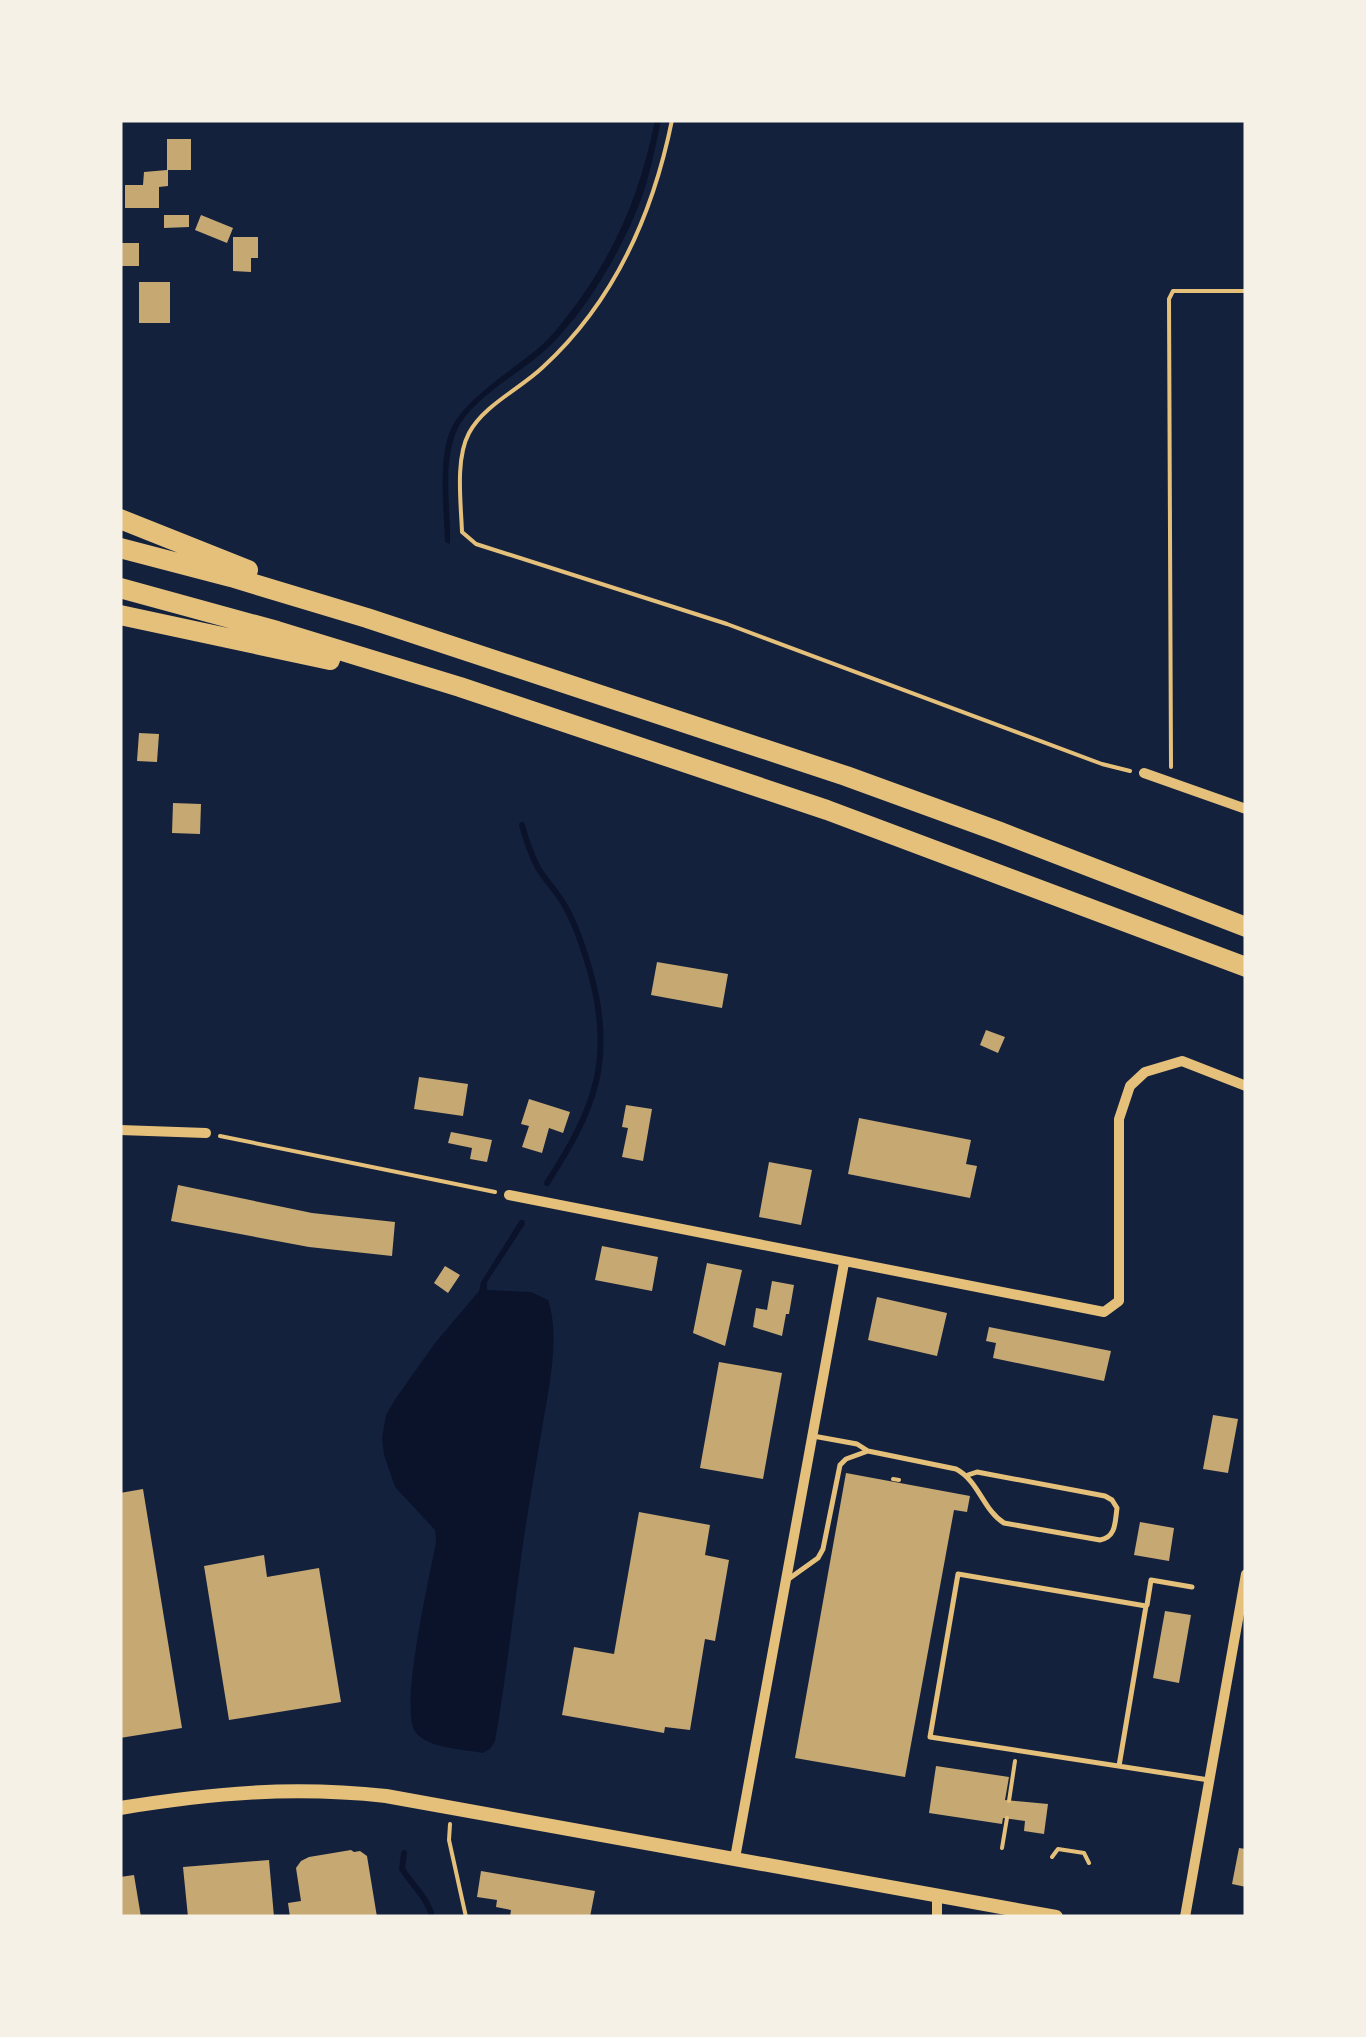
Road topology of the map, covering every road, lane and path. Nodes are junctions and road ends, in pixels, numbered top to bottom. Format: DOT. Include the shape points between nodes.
graph roads {
  1 [pos="672,120"];
  2 [pos="1246,290"];
  3 [pos="120,519"];
  4 [pos="120,548"];
  5 [pos="120,588"];
  6 [pos="120,615"];
  7 [pos="367,618"];
  8 [pos="460,687"];
  9 [pos="1144,772"];
  10 [pos="1171,782"];
  11 [pos="1246,809"];
  12 [pos="1246,927"];
  13 [pos="1246,967"];
  14 [pos="1246,1086"];
  15 [pos="120,1130"];
  16 [pos="206,1133"];
  17 [pos="509,1195"];
  18 [pos="844,1262"];
  19 [pos="813,1436"];
  20 [pos="868,1452"];
  21 [pos="968,1476"];
  22 [pos="1246,1574"];
  23 [pos="787,1580"];
  24 [pos="1192,1587"];
  25 [pos="1146,1606"];
  26 [pos="1017,1750"];
  27 [pos="1119,1766"];
  28 [pos="1209,1780"];
  29 [pos="1009,1801"];
  30 [pos="120,1808"];
  31 [pos="452,1808"];
  32 [pos="1007,1818"];
  33 [pos="1002,1848"];
  34 [pos="1052,1857"];
  35 [pos="735,1858"];
  36 [pos="1089,1863"];
  37 [pos="937,1896"];
  38 [pos="466,1917"];
  39 [pos="937,1917"];
  40 [pos="1056,1917"];
  41 [pos="1184,1917"];
  1 -- 9 [label="path" via="652,200 614,277 574,336 484,414 466,438 462,532 476,544 727,624 1117,770"];
  2 -- 10 [label="path" via="1173,291 1168,298"];
  3 -- 7 [label="highway"];
  4 -- 7 [label="highway"];
  5 -- 8 [label="highway"];
  6 -- 8 [label="highway"];
  7 -- 12 [label="highway" via="846,776"];
  8 -- 13 [label="highway" via="826,810"];
  9 -- 10 [label="street"];
  10 -- 11 [label="street"];
  14 -- 18 [label="street" via="1182,1060 1145,1072 1130,1086 1120,1119 1119,1301 1104,1312"];
  15 -- 16 [label="street"];
  16 -- 17 [label="path"];
  17 -- 18 [label="street"];
  18 -- 19 [label="street"];
  19 -- 20 [label="lane"];
  19 -- 23 [label="street"];
  20 -- 21 [label="lane" via="944,1465"];
  20 -- 23 [label="lane" via="840,1464 823,1549"];
  21 -- 21 [label="lane" via="1004,1523 1100,1540 1113,1533 1117,1508 1105,1496 977,1472"];
  22 -- 28 [label="street"];
  23 -- 35 [label="street"];
  24 -- 25 [label="lane" via="1151,1580"];
  25 -- 26 [label="lane" via="958,1574 930,1737"];
  25 -- 27 [label="lane"];
  26 -- 27 [label="lane"];
  26 -- 29 [label="path"];
  27 -- 28 [label="lane"];
  28 -- 41 [label="street"];
  30 -- 31 [label="street" via="303,1790"];
  31 -- 35 [label="street"];
  31 -- 38 [label="path" via="449,1840"];
  32 -- 33 [label="path"];
  34 -- 36 [label="path" via="1058,1848 1084,1853"];
  35 -- 37 [label="street"];
  37 -- 39 [label="street"];
  37 -- 40 [label="street"];
}
